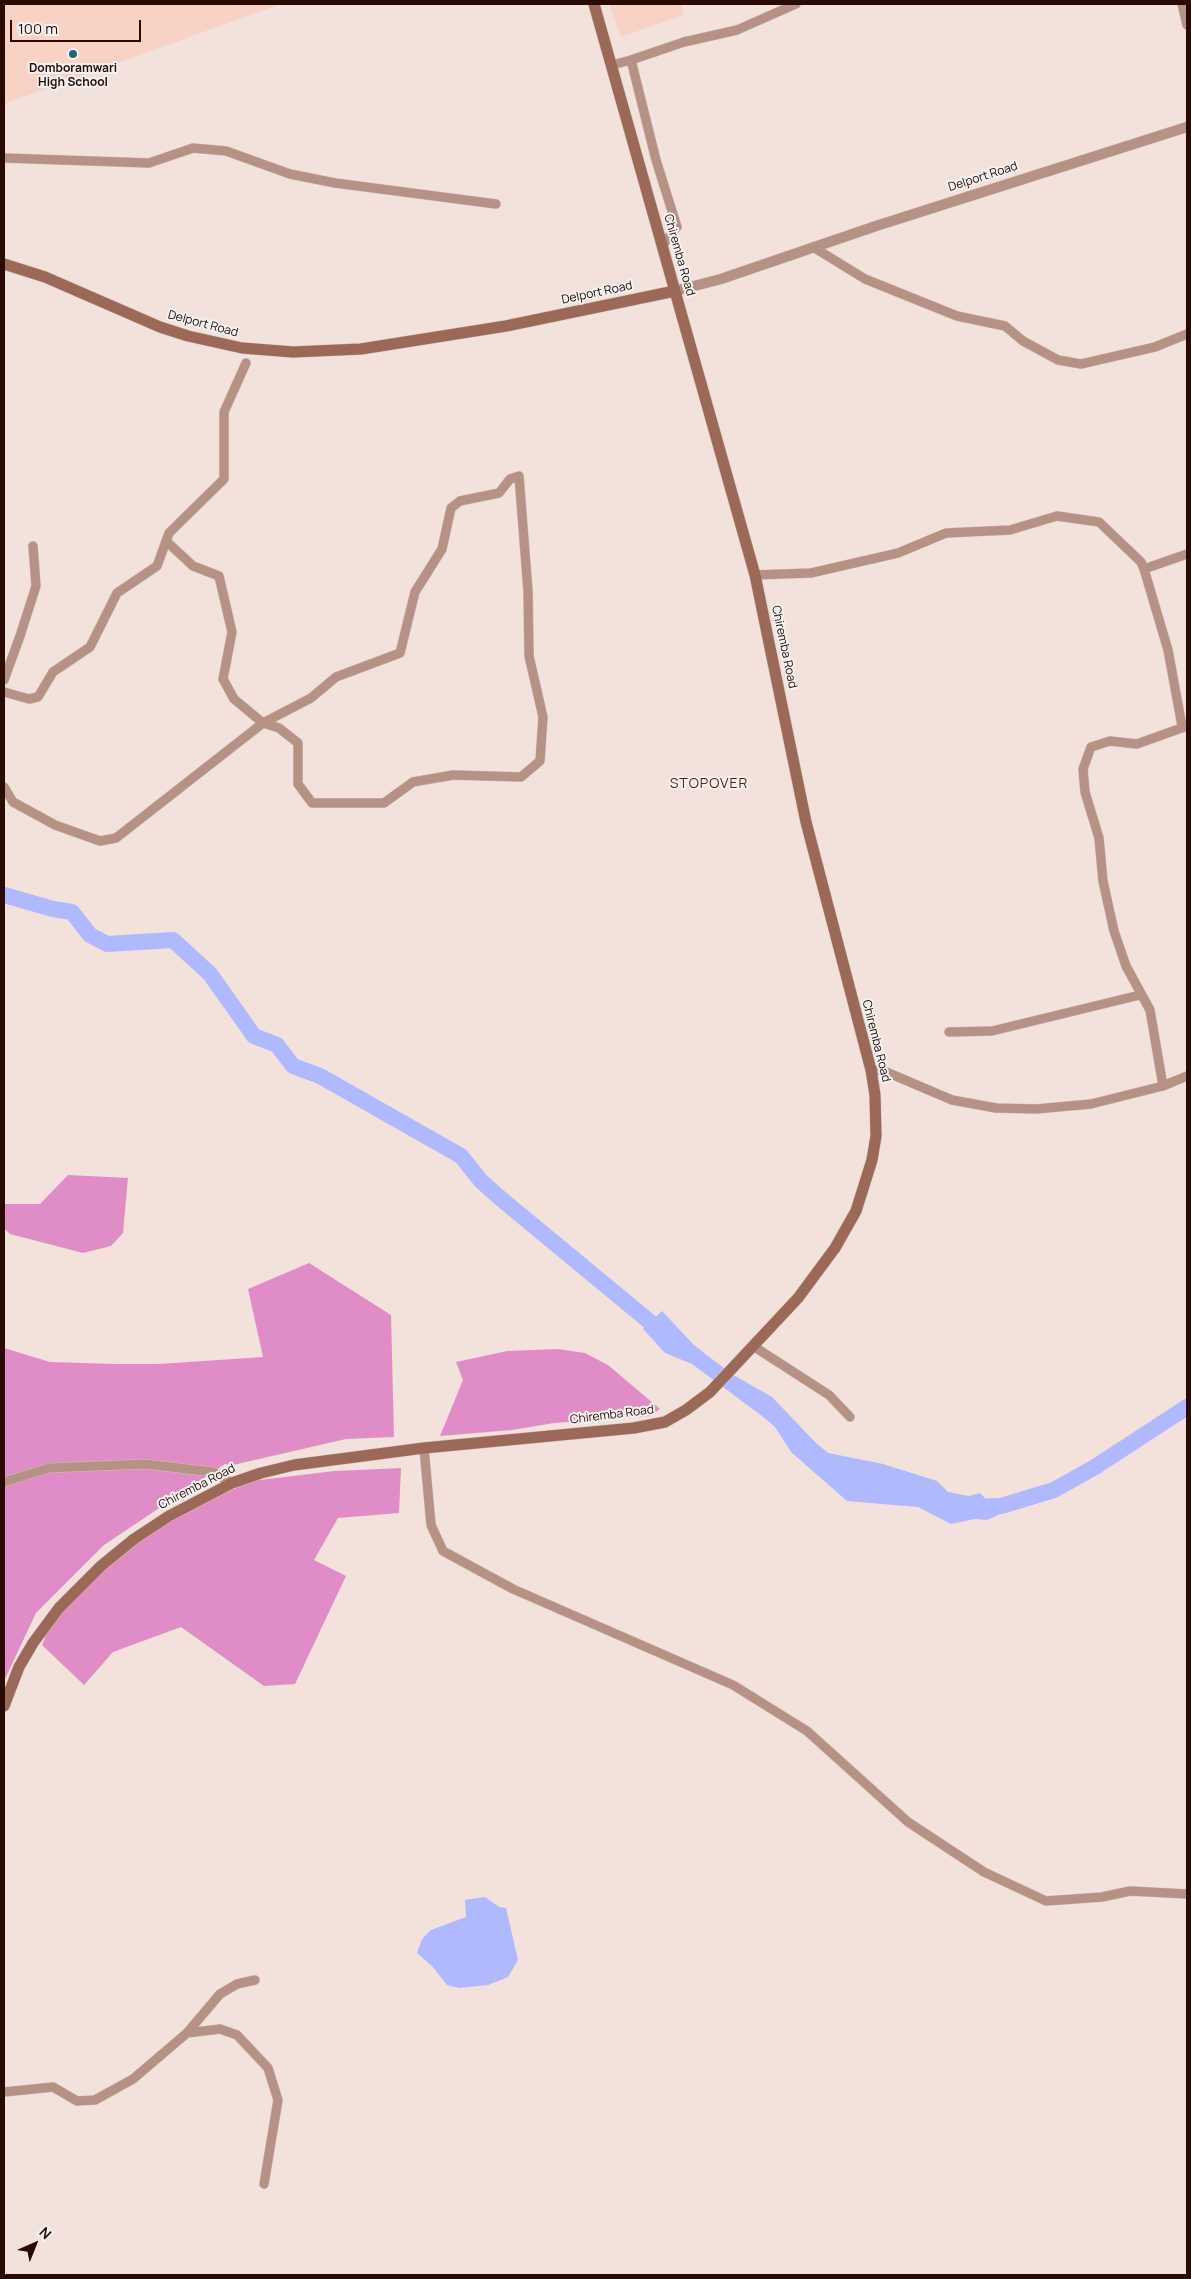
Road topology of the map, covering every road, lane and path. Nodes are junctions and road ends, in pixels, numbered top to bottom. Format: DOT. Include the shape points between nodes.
graph roads {
  1 [pos="594,4"];
  2 [pos="796,4"];
  3 [pos="1182,4"];
  4 [pos="1186,13"];
  5 [pos="1187,25"];
  6 [pos="631,60"];
  7 [pos="612,64"];
  8 [pos="1187,127"];
  9 [pos="4,158"];
  10 [pos="496,204"];
  11 [pos="662,246"];
  12 [pos="813,247"];
  13 [pos="4,264"];
  14 [pos="675,291"];
  15 [pos="1187,334"];
  16 [pos="246,363"];
  17 [pos="166,541"];
  18 [pos="33,546"];
  19 [pos="1187,554"];
  20 [pos="1144,568"];
  21 [pos="755,575"];
  22 [pos="4,680"];
  23 [pos="4,692"];
  24 [pos="263,723"];
  25 [pos="1185,726"];
  26 [pos="4,787"];
  27 [pos="1140,995"];
  28 [pos="949,1032"];
  29 [pos="871,1070"];
  30 [pos="1187,1076"];
  31 [pos="1163,1086"];
  32 [pos="753,1346"];
  33 [pos="850,1417"];
  34 [pos="424,1448"];
  35 [pos="4,1482"];
  36 [pos="232,1483"];
  37 [pos="4,1706"];
  38 [pos="1187,1894"];
  39 [pos="255,1980"];
  40 [pos="187,2033"];
  41 [pos="4,2092"];
  42 [pos="264,2184"];
  1 -- 7 [label="main road, Chiremba Road"];
  2 -- 6 [label="street" via="737,30 684,42"];
  3 -- 4 [label="street"];
  4 -- 5 [label="street"];
  6 -- 7 [label="street"];
  6 -- 11 [label="street" via="677,227"];
  7 -- 11 [label="main road, Chiremba Road"];
  8 -- 12 [label="street, Delport Road"];
  9 -- 10 [label="street" via="149,163 193,148 226,151 290,174 326,182"];
  11 -- 14 [label="main road, Chiremba Road"];
  12 -- 14 [label="street, Delport Road" via="721,279"];
  12 -- 15 [label="street" via="865,279 957,316 1005,326 1023,341 1058,360 1081,364 1155,347"];
  13 -- 14 [label="main road, Delport Road" via="45,277 188,336 242,348 293,352 361,349 506,326"];
  14 -- 21 [label="main road, Chiremba Road"];
  16 -- 17 [label="street" via="224,412 224,479 169,533"];
  17 -- 23 [label="street" via="157,566 117,594 90,647 54,672 38,697 30,699"];
  17 -- 24 [label="street" via="192,566 218,576 232,632 223,679 234,699"];
  18 -- 22 [label="street" via="36,586"];
  19 -- 20 [label="street"];
  20 -- 21 [label="street" via="1099,522 1057,516 1010,530 946,533 898,553 812,573"];
  20 -- 25 [label="street" via="1168,650"];
  21 -- 29 [label="main road, Chiremba Road" via="806,822"];
  24 -- 24 [label="street" via="311,698 336,677 400,653 415,592 442,549 451,508 460,501 500,493 510,479 519,476 528,591 528,656 543,717 540,761 521,777 453,776 413,782 384,803 312,803 298,784 298,743 279,728"];
  24 -- 26 [label="street" via="116,838 100,841 55,824 13,802"];
  25 -- 27 [label="street" via="1137,744 1110,741 1091,747 1083,769 1085,792 1099,838 1103,881 1114,931"];
  27 -- 28 [label="street" via="992,1031"];
  27 -- 31 [label="street" via="1150,1010"];
  29 -- 31 [label="street" via="884,1071 952,1100 996,1108 1036,1109 1091,1104"];
  29 -- 32 [label="main road, Chiremba Road" via="876,1136 856,1211 820,1271"];
  30 -- 31 [label="street"];
  32 -- 33 [label="street" via="829,1395"];
  32 -- 34 [label="main road, Chiremba Road" via="713,1389 665,1422"];
  34 -- 36 [label="main road, Chiremba Road" via="294,1465"];
  34 -- 38 [label="street" via="432,1525 443,1551 513,1589 733,1685 807,1731 908,1822 984,1872 1046,1901 1102,1897 1130,1891"];
  35 -- 36 [label="street" via="49,1468 145,1464 213,1472"];
  36 -- 37 [label="main road, Chiremba Road" via="169,1516 101,1566 59,1608 33,1644 19,1667"];
  39 -- 40 [label="street" via="237,1984 220,1994"];
  40 -- 41 [label="street" via="133,2079 95,2100 77,2102 53,2087"];
  40 -- 42 [label="street" via="220,2029 237,2035 268,2068 278,2100"];
}
